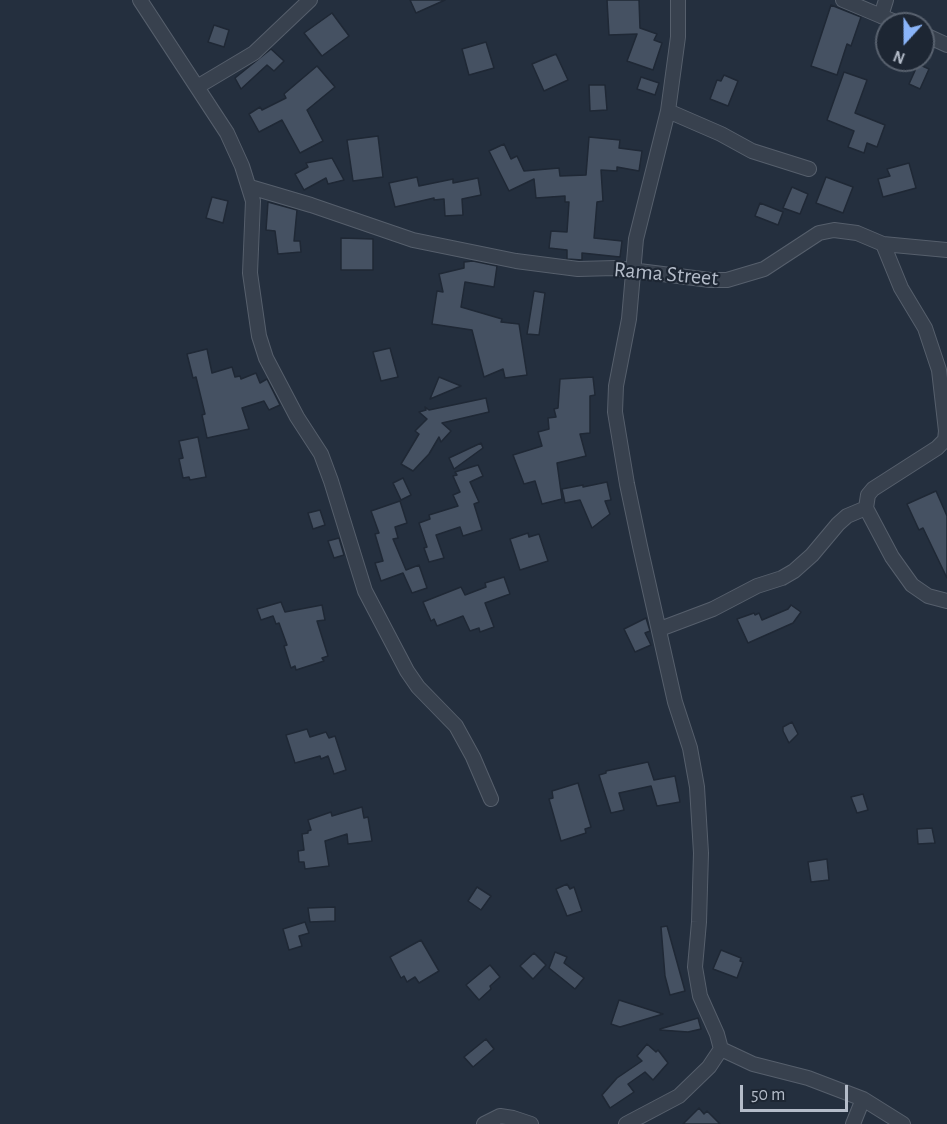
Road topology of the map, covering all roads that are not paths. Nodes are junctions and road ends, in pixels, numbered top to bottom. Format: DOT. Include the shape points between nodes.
graph roads {
  1 [pos="140,0"];
  2 [pos="310,0"];
  3 [pos="678,0"];
  4 [pos="843,0"];
  5 [pos="875,13"];
  6 [pos="197,87"];
  7 [pos="668,111"];
  8 [pos="809,169"];
  9 [pos="250,187"];
  10 [pos="883,244"];
  11 [pos="947,250"];
  12 [pos="633,270"];
  13 [pos="866,508"];
  14 [pos="947,601"];
  15 [pos="660,629"];
  16 [pos="491,799"];
  17 [pos="721,1049"];
  18 [pos="863,1099"];
  19 [pos="487,1123"];
  20 [pos="531,1124"];
  21 [pos="626,1124"];
  22 [pos="853,1124"];
  23 [pos="903,1124"];
  1 -- 6 [label="street"];
  2 -- 6 [label="street" via="254,53"];
  3 -- 7 [label="street" via="678,38"];
  4 -- 5 [label="street"];
  6 -- 9 [label="street" via="226,133"];
  7 -- 8 [label="street" via="752,151"];
  7 -- 12 [label="street" via="636,239"];
  9 -- 12 [label="street, Rama Street" via="412,240 578,270"];
  9 -- 16 [label="street" via="250,273 266,358 321,454 365,591 407,671 456,726"];
  10 -- 11 [label="street, Rama Street"];
  10 -- 12 [label="street, Rama Street" via="857,233 819,233 764,269 727,280"];
  10 -- 13 [label="street" via="901,288 925,328 939,370 946,431 945,440 937,448 873,489"];
  12 -- 15 [label="street" via="615,412"];
  13 -- 14 [label="street" via="912,585 928,596"];
  13 -- 15 [label="street" via="847,516 794,571"];
  15 -- 17 [label="street" via="697,787 701,853 695,967 700,996"];
  17 -- 18 [label="street" via="753,1064 808,1078"];
  17 -- 21 [label="street" via="709,1067 679,1096"];
  18 -- 22 [label="street"];
  18 -- 23 [label="street"];
  19 -- 20 [label="street" via="500,1116"];
}
